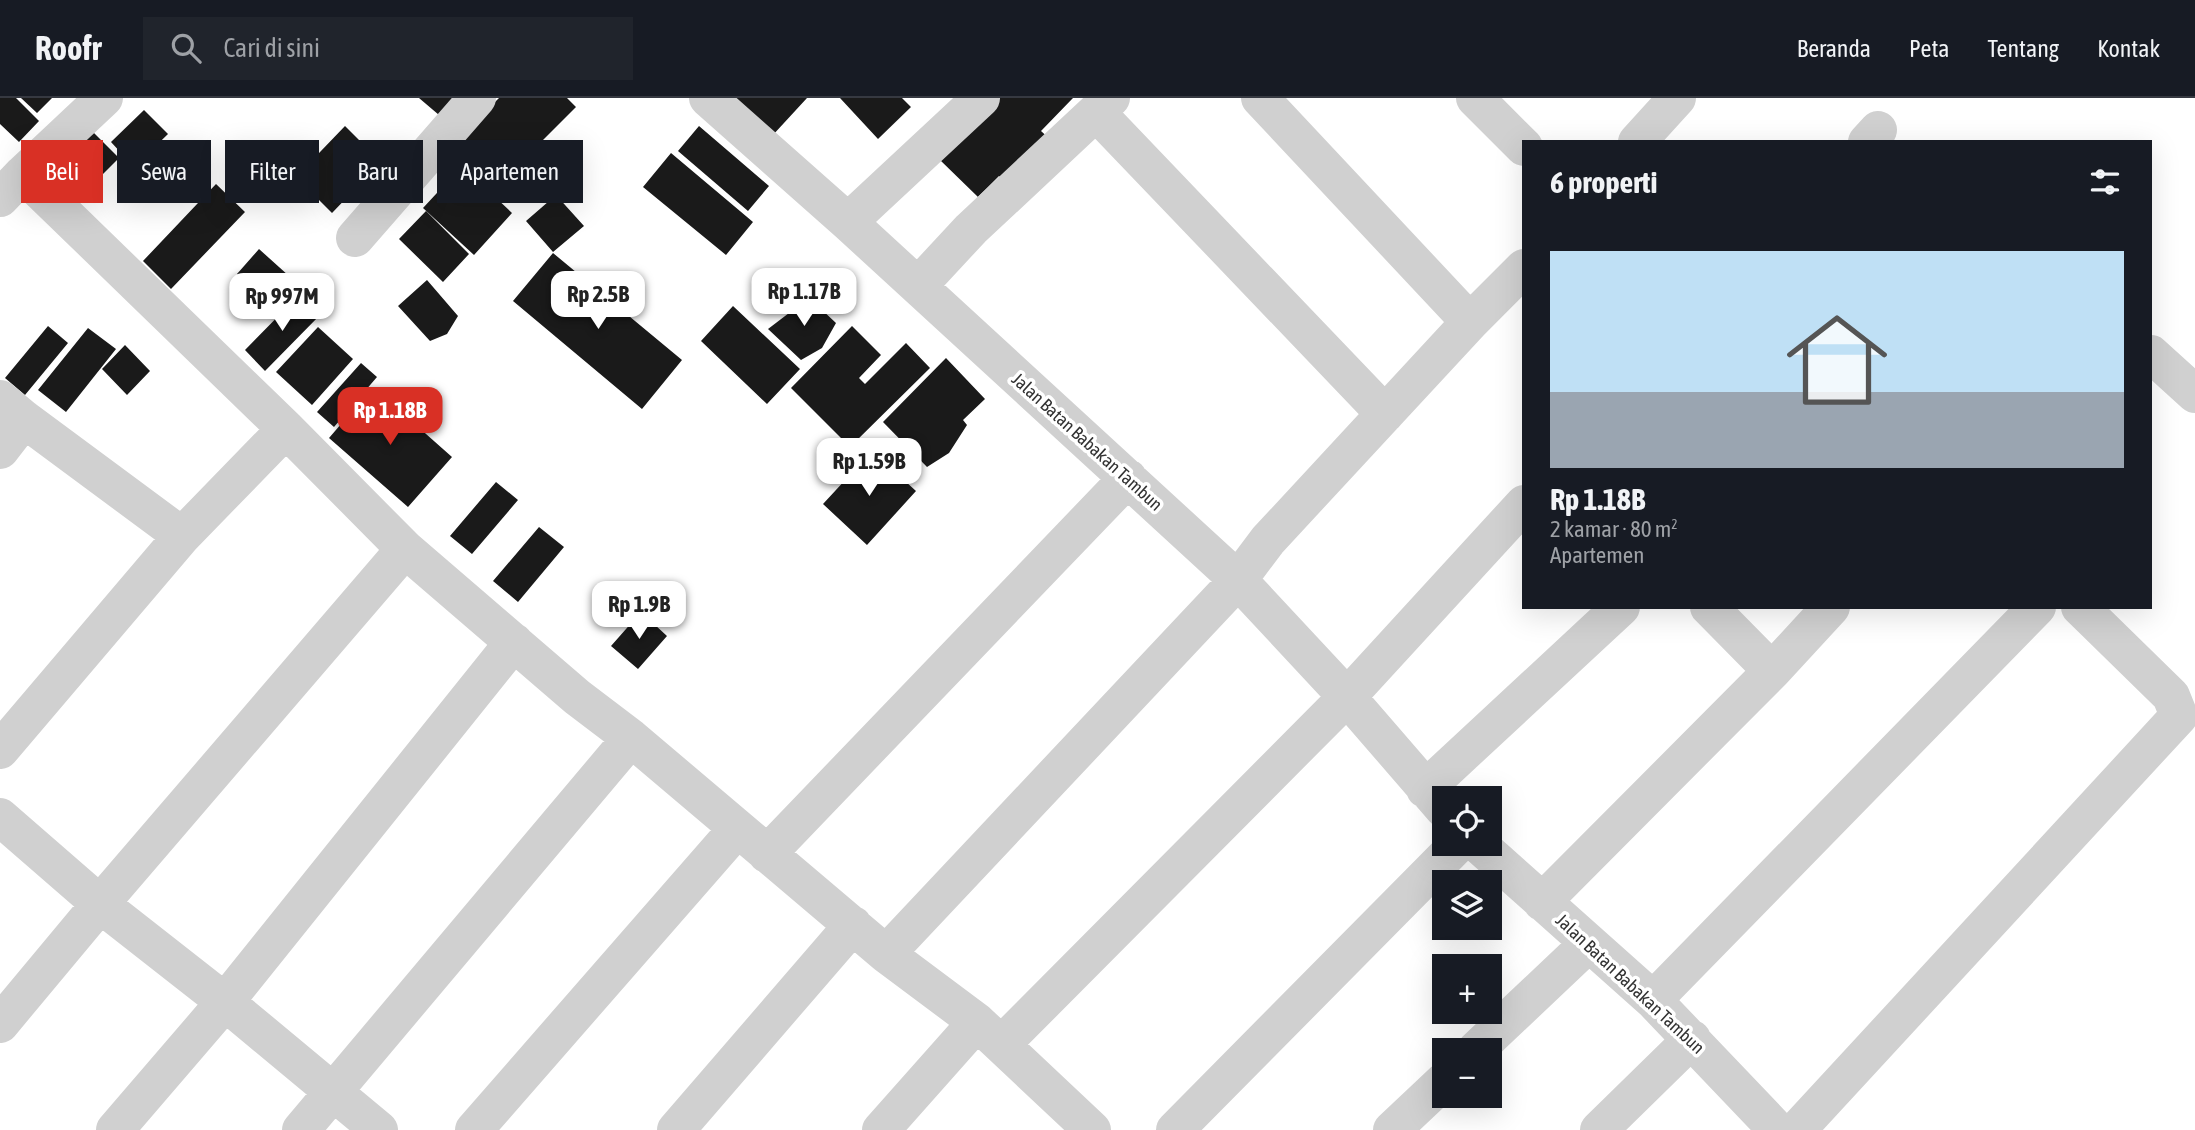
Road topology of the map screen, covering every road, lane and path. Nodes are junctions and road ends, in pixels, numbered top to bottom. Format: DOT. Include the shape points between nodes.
graph roads {
  1 [pos="104,98"];
  2 [pos="477,98"];
  3 [pos="708,98"];
  4 [pos="981,98"];
  5 [pos="1260,98"];
  6 [pos="1475,98"];
  7 [pos="1667,102"];
  8 [pos="1103,105"];
  9 [pos="1638,140"];
  10 [pos="1522,145"];
  11 [pos="11,186"];
  12 [pos="848,222"];
  13 [pos="355,238"];
  14 [pos="1522,270"];
  15 [pos="918,286"];
  16 [pos="1470,322"];
  17 [pos="2152,355"];
  18 [pos="2195,394"];
  19 [pos="12,409"];
  20 [pos="1385,414"];
  21 [pos="286,429"];
  22 [pos="0,450"];
  23 [pos="1128,478"];
  24 [pos="1522,506"];
  25 [pos="182,536"];
  26 [pos="405,549"];
  27 [pos="1238,580"];
  28 [pos="1619,609"];
  29 [pos="1711,609"];
  30 [pos="1829,609"];
  31 [pos="2035,609"];
  32 [pos="2082,609"];
  33 [pos="514,642"];
  34 [pos="1772,671"];
  35 [pos="1347,697"];
  36 [pos="2187,726"];
  37 [pos="631,738"];
  38 [pos="0,750"];
  39 [pos="1447,786"];
  40 [pos="1432,797"];
  41 [pos="0,817"];
  42 [pos="737,829"];
  43 [pos="767,854"];
  44 [pos="1446,856"];
  45 [pos="1491,856"];
  46 [pos="1542,902"];
  47 [pos="100,904"];
  48 [pos="853,925"];
  49 [pos="1588,944"];
  50 [pos="886,954"];
  51 [pos="1653,1000"];
  52 [pos="225,1002"];
  53 [pos="0,1024"];
  54 [pos="990,1033"];
  55 [pos="1489,1038"];
  56 [pos="1692,1039"];
  57 [pos="1432,1092"];
  58 [pos="333,1093"];
  59 [pos="1087,1128"];
  60 [pos="115,1130"];
  61 [pos="301,1130"];
  62 [pos="379,1130"];
  63 [pos="474,1130"];
  64 [pos="676,1130"];
  65 [pos="881,1130"];
  66 [pos="1175,1130"];
  67 [pos="1392,1130"];
  68 [pos="1599,1130"];
  69 [pos="1777,1130"];
  70 [pos="1797,1130"];
  1 -- 11 [label="street"];
  2 -- 13 [label="street"];
  3 -- 12 [label="street, Jalan Batan Babakan Tambun"];
  4 -- 12 [label="street"];
  5 -- 16 [label="street"];
  6 -- 10 [label="street"];
  7 -- 9 [label="street"];
  8 -- 15 [label="street" via="971,229"];
  8 -- 20 [label="street"];
  11 -- 21 [label="street"];
  12 -- 15 [label="street, Jalan Batan Babakan Tambun"];
  14 -- 16 [label="street"];
  15 -- 23 [label="street, Jalan Batan Babakan Tambun"];
  16 -- 20 [label="street"];
  17 -- 18 [label="street"];
  19 -- 22 [label="street"];
  19 -- 25 [label="street"];
  20 -- 27 [label="street" via="1268,540"];
  21 -- 25 [label="street"];
  21 -- 26 [label="street"];
  23 -- 27 [label="street, Jalan Batan Babakan Tambun"];
  23 -- 43 [label="street"];
  24 -- 35 [label="street"];
  25 -- 38 [label="street"];
  26 -- 33 [label="street"];
  26 -- 47 [label="street"];
  27 -- 35 [label="street, Jalan Batan Babakan Tambun"];
  27 -- 50 [label="street"];
  28 -- 39 [label="street"];
  29 -- 34 [label="street"];
  30 -- 34 [label="street"];
  31 -- 51 [label="street"];
  32 -- 36 [label="street" via="2171,696"];
  33 -- 37 [label="street"];
  33 -- 52 [label="street"];
  34 -- 46 [label="street"];
  35 -- 40 [label="street, Jalan Batan Babakan Tambun"];
  35 -- 54 [label="street"];
  36 -- 70 [label="street"];
  37 -- 42 [label="street"];
  37 -- 58 [label="street"];
  41 -- 47 [label="street"];
  42 -- 43 [label="street"];
  42 -- 63 [label="street"];
  43 -- 48 [label="street"];
  44 -- 66 [label="street"];
  45 -- 46 [label="street, Jalan Batan Babakan Tambun"];
  46 -- 49 [label="street, Jalan Batan Babakan Tambun"];
  47 -- 52 [label="street"];
  47 -- 53 [label="street"];
  48 -- 50 [label="street"];
  48 -- 64 [label="street"];
  49 -- 51 [label="street, Jalan Batan Babakan Tambun"];
  49 -- 55 [label="street"];
  50 -- 54 [label="street"];
  51 -- 56 [label="street, Jalan Batan Babakan Tambun"];
  52 -- 58 [label="street"];
  52 -- 60 [label="street"];
  54 -- 59 [label="street"];
  54 -- 65 [label="street"];
  56 -- 68 [label="street"];
  56 -- 69 [label="street, Jalan Batan Babakan Tambun"];
  57 -- 67 [label="street"];
  58 -- 61 [label="street"];
  58 -- 62 [label="street"];
}
